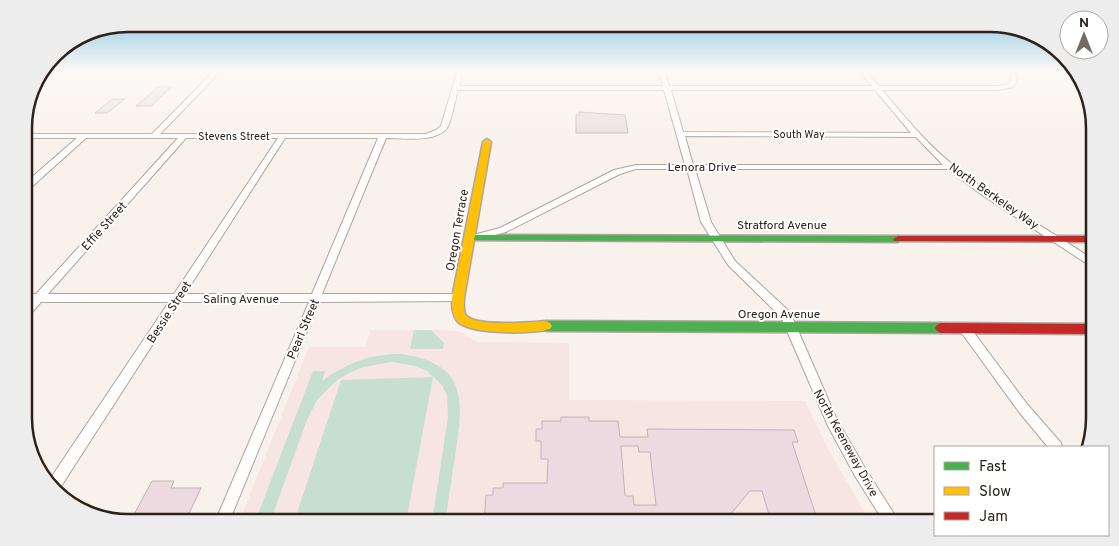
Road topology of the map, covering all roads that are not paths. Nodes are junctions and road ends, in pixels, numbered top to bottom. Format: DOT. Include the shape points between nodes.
graph roads {
  1 [pos="192,97"];
  2 [pos="454,97"];
  3 [pos="669,97"];
  4 [pos="884,97"];
  5 [pos="680,134"];
  6 [pos="918,135"];
  7 [pos="33,136"];
  8 [pos="84,136"];
  9 [pos="154,136"];
  10 [pos="184,136"];
  11 [pos="283,136"];
  12 [pos="383,136"];
  13 [pos="487,142"];
  14 [pos="690,167"];
  15 [pos="950,167"];
  16 [pos="33,181"];
  17 [pos="470,238"];
  18 [pos="716,239"];
  19 [pos="1058,239"];
  20 [pos="1086,239"];
  21 [pos="1086,259"];
  22 [pos="32,298"];
  23 [pos="39,298"];
  24 [pos="458,298"];
  25 [pos="178,299"];
  26 [pos="316,299"];
  27 [pos="32,305"];
  28 [pos="464,321"];
  29 [pos="791,328"];
  30 [pos="965,329"];
  31 [pos="1086,329"];
  32 [pos="1055,446"];
  33 [pos="56,480"];
  34 [pos="886,513"];
  35 [pos="225,514"];
  1 -- 9 [label="street"];
  2 -- 12 [label="street, Stevens Street" via="442,130 427,136"];
  3 -- 5 [label="street, North Keeneway Drive"];
  4 -- 6 [label="street, North Berkeley Way"];
  5 -- 6 [label="street, South Way"];
  5 -- 14 [label="street, North Keeneway Drive"];
  6 -- 15 [label="street, North Berkeley Way"];
  7 -- 8 [label="street, Stevens Street"];
  8 -- 9 [label="street, Stevens Street"];
  8 -- 16 [label="street"];
  9 -- 10 [label="street, Stevens Street"];
  10 -- 11 [label="street, Stevens Street"];
  10 -- 23 [label="street, Effie Street"];
  11 -- 12 [label="street, Stevens Street"];
  11 -- 25 [label="street, Bessie Street"];
  12 -- 26 [label="street, Pearl Street"];
  13 -- 17 [label="street, Oregon Terrace"];
  14 -- 15 [label="street, Lenora Drive"];
  14 -- 17 [label="street, Lenora Drive" via="629,168 503,230"];
  14 -- 18 [label="street, North Keeneway Drive" via="706,222"];
  15 -- 19 [label="street, North Berkeley Way"];
  17 -- 18 [label="street, Stratford Avenue"];
  17 -- 24 [label="street, Oregon Terrace"];
  18 -- 19 [label="street, Stratford Avenue"];
  18 -- 29 [label="street, North Keeneway Drive" via="732,263 778,306"];
  19 -- 20 [label="street, Stratford Avenue"];
  19 -- 21 [label="street, North Berkeley Way"];
  22 -- 23 [label="street, Saling Avenue"];
  23 -- 25 [label="street, Saling Avenue"];
  23 -- 27 [label="street, Effie Street"];
  24 -- 26 [label="street, Saling Avenue"];
  24 -- 28 [label="street, Oregon Terrace" via="459,314"];
  25 -- 26 [label="street, Saling Avenue"];
  25 -- 33 [label="street, Bessie Street"];
  26 -- 35 [label="street, Pearl Street"];
  28 -- 29 [label="street, Oregon Avenue" via="482,326"];
  29 -- 30 [label="street, Oregon Avenue"];
  29 -- 34 [label="street, North Keeneway Drive" via="832,422"];
  30 -- 31 [label="street, Oregon Avenue"];
  30 -- 32 [label="street"];
}
